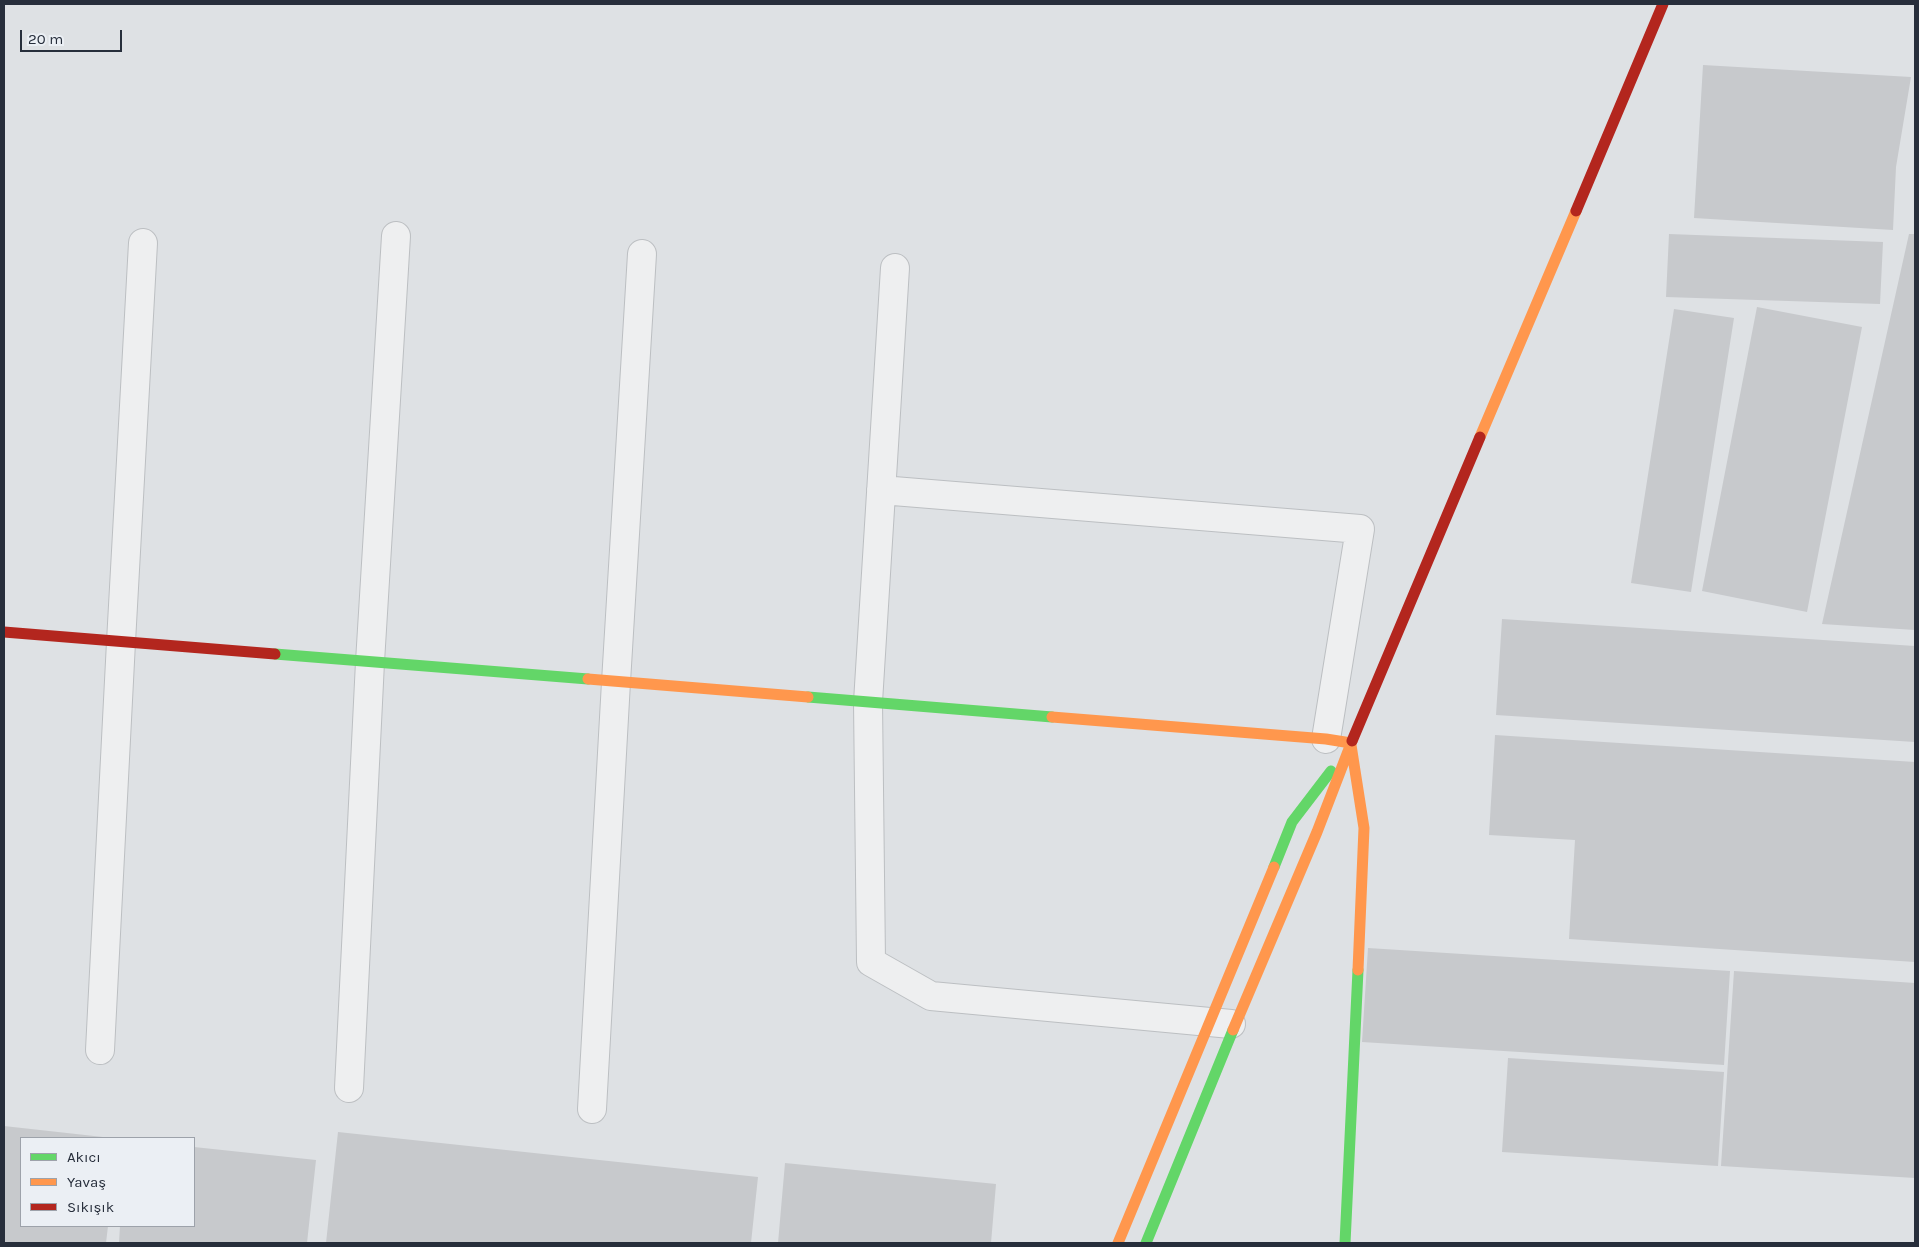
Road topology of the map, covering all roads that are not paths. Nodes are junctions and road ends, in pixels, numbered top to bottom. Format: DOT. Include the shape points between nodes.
graph roads {
  1 [pos="1663,4"];
  2 [pos="396,236"];
  3 [pos="144,243"];
  4 [pos="642,254"];
  5 [pos="895,268"];
  6 [pos="881,490"];
  7 [pos="4,632"];
  8 [pos="121,642"];
  9 [pos="370,662"];
  10 [pos="616,682"];
  11 [pos="868,702"];
  12 [pos="1338,741"];
  13 [pos="1222,1023"];
  14 [pos="100,1050"];
  15 [pos="349,1088"];
  16 [pos="592,1110"];
  17 [pos="1118,1243"];
  18 [pos="1146,1243"];
  19 [pos="1345,1243"];
  1 -- 12 [label="street"];
  2 -- 9 [label="street"];
  3 -- 8 [label="street"];
  4 -- 10 [label="street"];
  5 -- 6 [label="street"];
  6 -- 11 [label="street"];
  6 -- 12 [label="street" via="1360,529"];
  7 -- 8 [label="street"];
  8 -- 9 [label="street"];
  8 -- 14 [label="street"];
  9 -- 10 [label="street"];
  9 -- 15 [label="street"];
  10 -- 11 [label="street"];
  10 -- 16 [label="street"];
  11 -- 12 [label="street"];
  11 -- 13 [label="street" via="871,962 931,996"];
  12 -- 13 [label="street" via="1292,822"];
  12 -- 13 [label="street" via="1317,832"];
  12 -- 19 [label="street" via="1364,828"];
  13 -- 17 [label="street"];
  13 -- 18 [label="street"];
}
